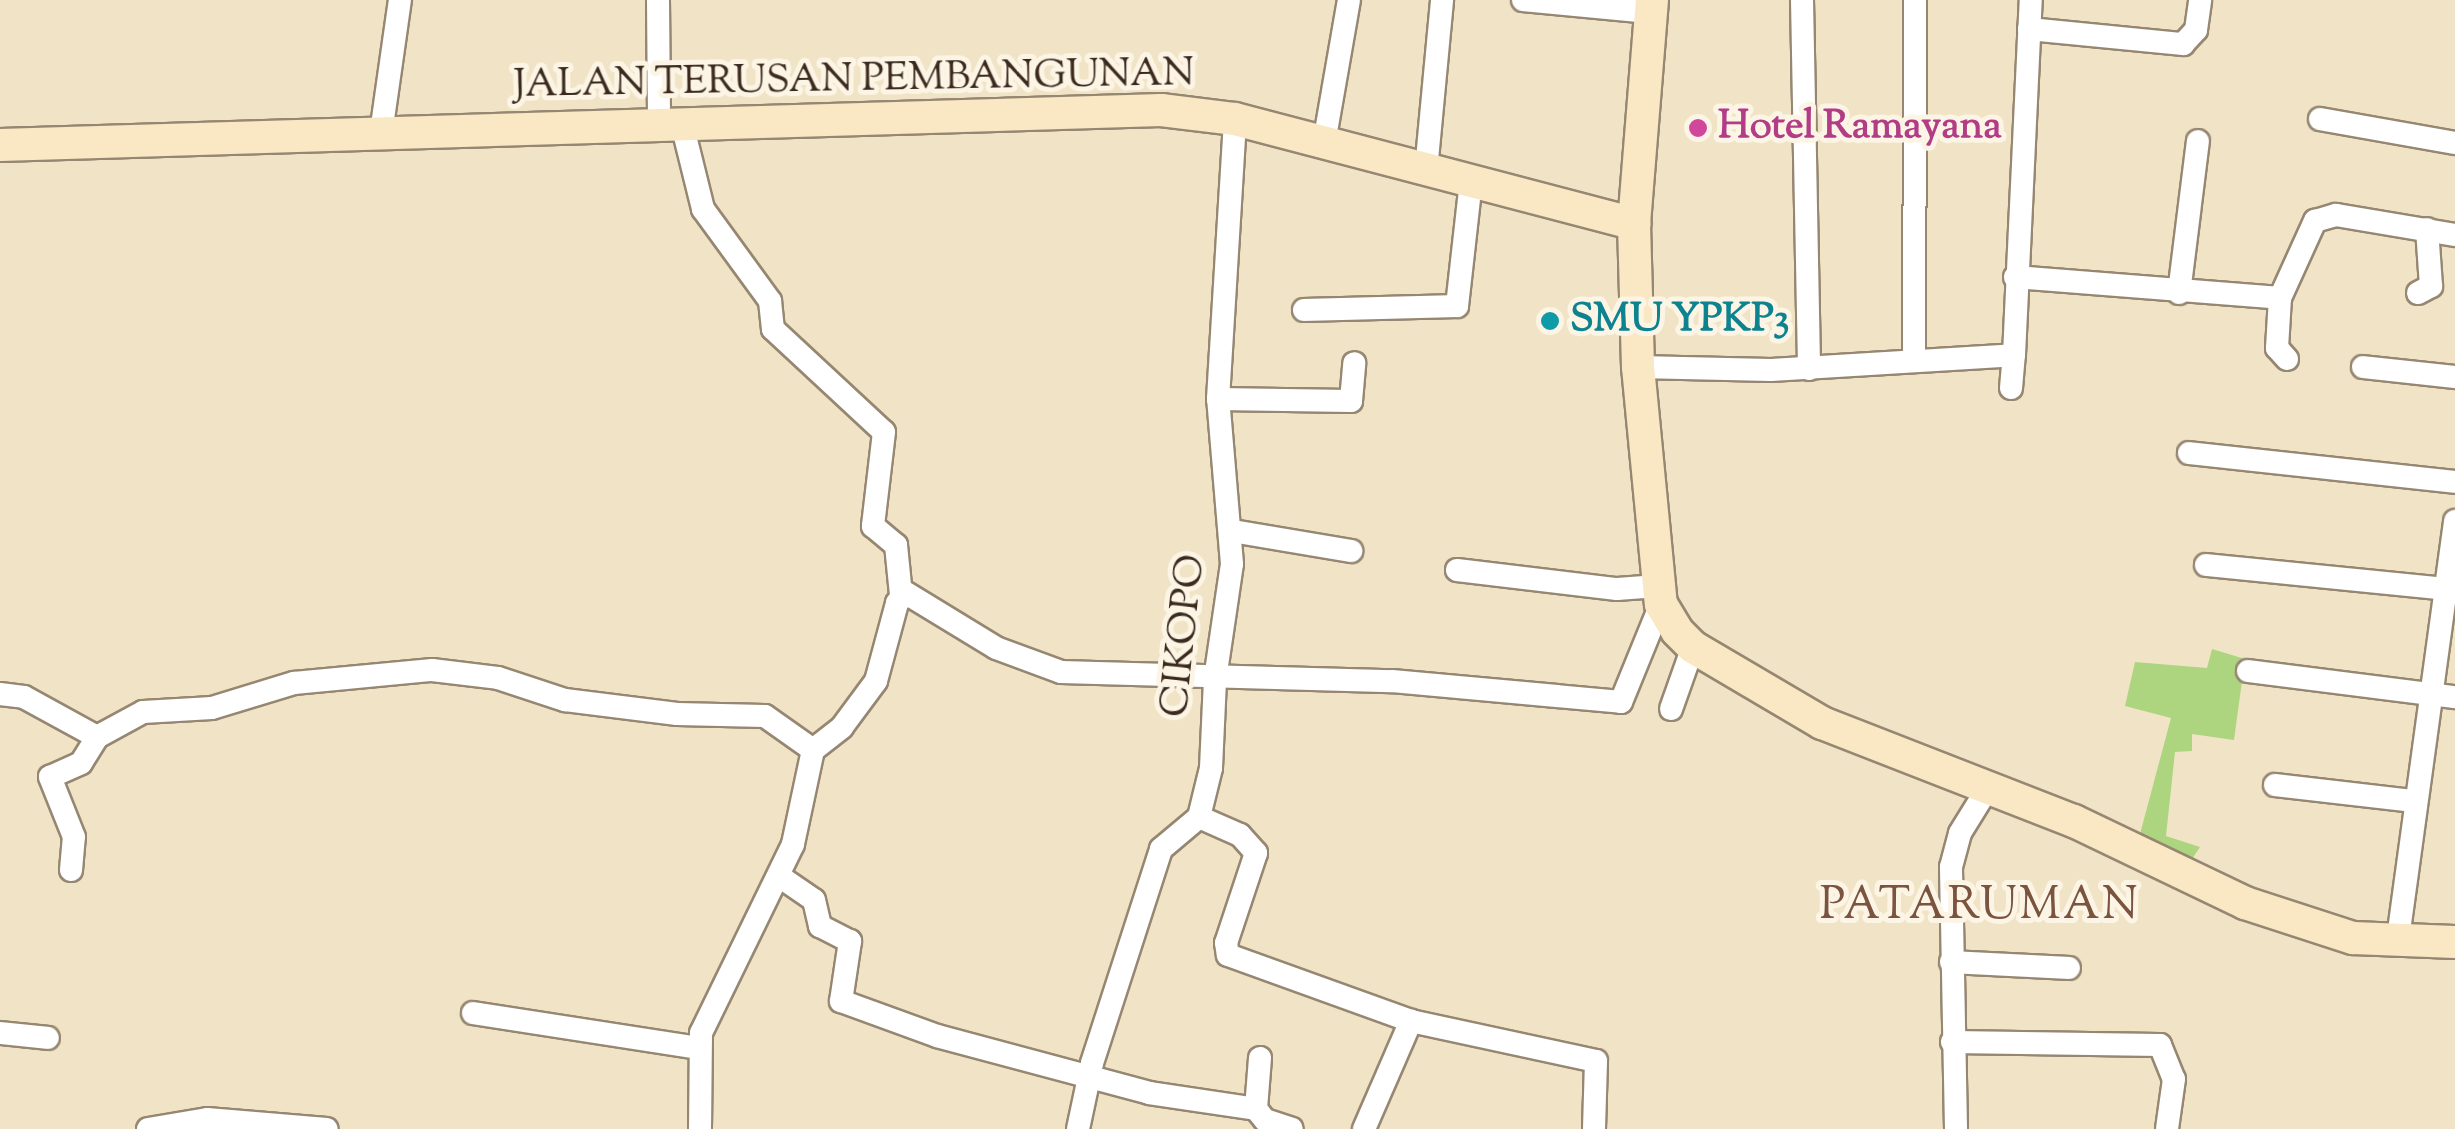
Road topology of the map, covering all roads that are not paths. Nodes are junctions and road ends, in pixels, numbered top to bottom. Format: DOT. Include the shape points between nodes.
graph roads {
  1 [pos="400,0"];
  2 [pos="658,0"];
  3 [pos="1350,0"];
  4 [pos="1442,0"];
  5 [pos="1523,0"];
  6 [pos="1802,0"];
  7 [pos="1915,0"];
  8 [pos="2031,0"];
  9 [pos="2200,0"];
  10 [pos="1652,6"];
  11 [pos="2029,29"];
  12 [pos="1235,119"];
  13 [pos="2320,119"];
  14 [pos="671,124"];
  15 [pos="381,133"];
  16 [pos="2198,142"];
  17 [pos="1324,143"];
  18 [pos="2455,143"];
  19 [pos="0,145"];
  20 [pos="1426,170"];
  21 [pos="1470,181"];
  22 [pos="1634,224"];
  23 [pos="2427,229"];
  24 [pos="2455,235"];
  25 [pos="2015,277"];
  26 [pos="2180,292"];
  27 [pos="2418,293"];
  28 [pos="2280,298"];
  29 [pos="1304,310"];
  30 [pos="2014,355"];
  31 [pos="1914,356"];
  32 [pos="2287,359"];
  33 [pos="1354,363"];
  34 [pos="1638,367"];
  35 [pos="2363,368"];
  36 [pos="1809,369"];
  37 [pos="2455,378"];
  38 [pos="2011,388"];
  39 [pos="1218,399"];
  40 [pos="2189,453"];
  41 [pos="2455,482"];
  42 [pos="2455,521"];
  43 [pos="1232,531"];
  44 [pos="1351,551"];
  45 [pos="2206,564"];
  46 [pos="1457,570"];
  47 [pos="2452,589"];
  48 [pos="901,595"];
  49 [pos="1659,595"];
  50 [pos="1692,647"];
  51 [pos="2248,670"];
  52 [pos="1215,679"];
  53 [pos="0,694"];
  54 [pos="2443,695"];
  55 [pos="1670,709"];
  56 [pos="97,737"];
  57 [pos="813,750"];
  58 [pos="1989,786"];
  59 [pos="2275,786"];
  60 [pos="2414,802"];
  61 [pos="1199,818"];
  62 [pos="71,870"];
  63 [pos="779,876"];
  64 [pos="2398,938"];
  65 [pos="2455,942"];
  66 [pos="1951,962"];
  67 [pos="2069,968"];
  68 [pos="474,1013"];
  69 [pos="1411,1020"];
  70 [pos="0,1034"];
  71 [pos="48,1038"];
  72 [pos="1952,1042"];
  73 [pos="698,1048"];
  74 [pos="1260,1058"];
  75 [pos="1090,1074"];
  76 [pos="1256,1109"];
  77 [pos="148,1129"];
  78 [pos="328,1129"];
  79 [pos="700,1129"];
  80 [pos="1078,1129"];
  81 [pos="1292,1129"];
  82 [pos="1364,1129"];
  83 [pos="1594,1129"];
  84 [pos="1956,1129"];
  85 [pos="2166,1129"];
  1 -- 15 [label="street"];
  2 -- 14 [label="street"];
  3 -- 17 [label="street"];
  4 -- 20 [label="street"];
  5 -- 10 [label="street"];
  6 -- 36 [label="street"];
  7 -- 31 [label="street"];
  8 -- 11 [label="street"];
  9 -- 11 [label="street" via="2196,30 2184,44"];
  10 -- 22 [label="street"];
  11 -- 25 [label="street"];
  12 -- 14 [label="street, JALAN TERUSAN PEMBANGUNAN" via="1161,110"];
  12 -- 17 [label="street, JALAN TERUSAN PEMBANGUNAN"];
  12 -- 39 [label="street, CIKOPO"];
  13 -- 18 [label="street"];
  14 -- 15 [label="street, JALAN TERUSAN PEMBANGUNAN"];
  14 -- 48 [label="street" via="703,209 770,301 773,329 884,432 873,526 896,545"];
  15 -- 19 [label="street, JALAN TERUSAN PEMBANGUNAN"];
  16 -- 26 [label="street"];
  17 -- 20 [label="street, JALAN TERUSAN PEMBANGUNAN"];
  20 -- 21 [label="street, JALAN TERUSAN PEMBANGUNAN"];
  21 -- 22 [label="street, JALAN TERUSAN PEMBANGUNAN"];
  21 -- 29 [label="street" via="1457,306"];
  22 -- 34 [label="street"];
  23 -- 24 [label="street"];
  23 -- 27 [label="street" via="2430,286"];
  23 -- 28 [label="street" via="2324,216 2310,227"];
  25 -- 26 [label="street"];
  25 -- 30 [label="street"];
  26 -- 28 [label="street"];
  28 -- 32 [label="street" via="2277,348"];
  30 -- 31 [label="street"];
  30 -- 38 [label="street"];
  31 -- 36 [label="street"];
  33 -- 39 [label="street" via="1350,401"];
  34 -- 36 [label="street"];
  34 -- 49 [label="street"];
  35 -- 37 [label="street"];
  39 -- 43 [label="street, CIKOPO"];
  40 -- 41 [label="street"];
  42 -- 47 [label="street"];
  43 -- 44 [label="street"];
  43 -- 52 [label="street, CIKOPO"];
  45 -- 47 [label="street"];
  46 -- 49 [label="street"];
  47 -- 54 [label="street"];
  48 -- 52 [label="street" via="912,594 996,648 1061,672"];
  48 -- 57 [label="street" via="876,682 842,727"];
  49 -- 50 [label="street"];
  49 -- 52 [label="street" via="1621,702 1392,681"];
  50 -- 55 [label="street"];
  50 -- 58 [label="street" via="1822,723"];
  51 -- 54 [label="street"];
  52 -- 61 [label="street, CIKOPO" via="1211,768"];
  53 -- 56 [label="street" via="24,697"];
  54 -- 60 [label="street"];
  56 -- 57 [label="street" via="143,712 212,708 294,683 432,670 498,678 565,700 677,714 765,716"];
  56 -- 62 [label="street" via="81,763 50,776 74,837"];
  57 -- 63 [label="street"];
  58 -- 64 [label="street" via="2310,929"];
  58 -- 66 [label="street" via="1960,833 1951,868"];
  59 -- 60 [label="street"];
  60 -- 64 [label="street"];
  61 -- 69 [label="street" via="1240,835 1256,853 1226,943 1228,955"];
  61 -- 75 [label="street" via="1161,849"];
  63 -- 73 [label="street" via="722,981"];
  63 -- 75 [label="street" via="814,900 820,926 850,941 841,1001 938,1036"];
  64 -- 65 [label="street"];
  66 -- 67 [label="street"];
  66 -- 72 [label="street"];
  68 -- 73 [label="street"];
  69 -- 82 [label="street"];
  69 -- 83 [label="street" via="1596,1060"];
  70 -- 71 [label="street"];
  72 -- 84 [label="street"];
  72 -- 85 [label="street" via="2160,1045 2174,1079"];
  73 -- 79 [label="street"];
  74 -- 76 [label="street"];
  75 -- 76 [label="street" via="1182,1100"];
  75 -- 80 [label="street"];
  76 -- 81 [label="street" via="1265,1120"];
  77 -- 78 [label="street" via="206,1120"];
}
